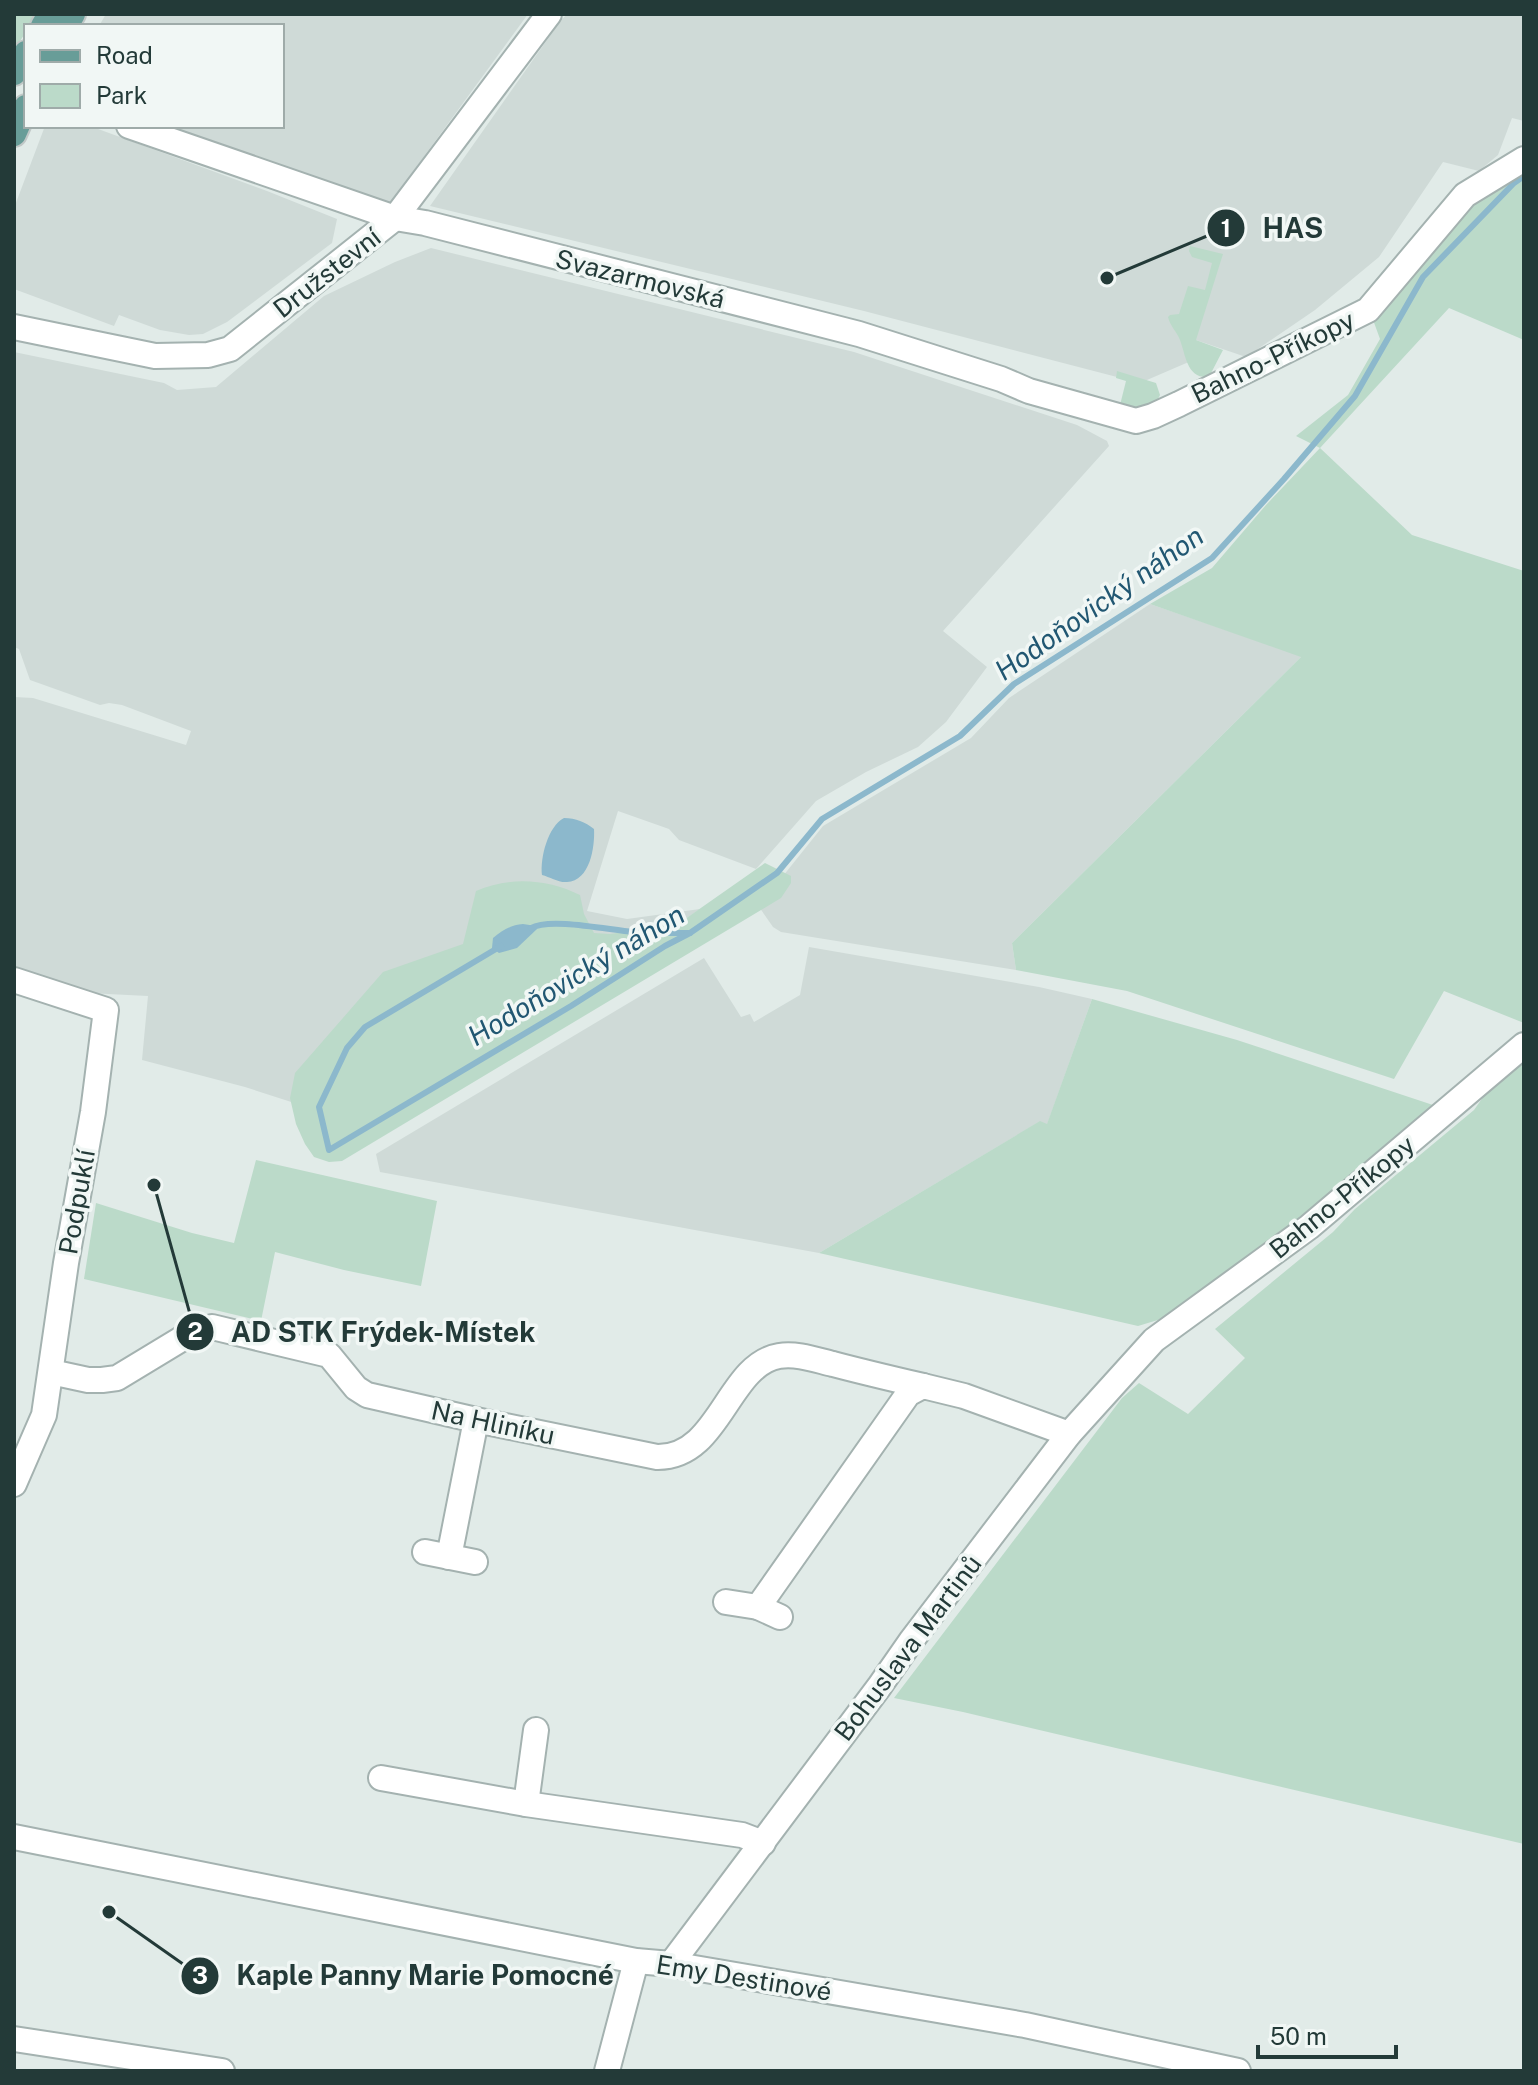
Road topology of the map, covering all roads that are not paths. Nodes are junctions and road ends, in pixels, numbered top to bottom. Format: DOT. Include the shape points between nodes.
graph roads {
  1 [pos="549,14"];
  2 [pos="24,112"];
  3 [pos="135,128"];
  4 [pos="14,134"];
  5 [pos="1524,159"];
  6 [pos="395,218"];
  7 [pos="14,327"];
  8 [pos="1153,416"];
  9 [pos="14,980"];
  10 [pos="1524,1045"];
  11 [pos="1154,1340"];
  12 [pos="51,1372"];
  13 [pos="923,1386"];
  14 [pos="476,1420"];
  15 [pos="1069,1434"];
  16 [pos="14,1484"];
  17 [pos="425,1552"];
  18 [pos="449,1557"];
  19 [pos="475,1562"];
  20 [pos="726,1602"];
  21 [pos="758,1607"];
  22 [pos="780,1617"];
  23 [pos="536,1730"];
  24 [pos="381,1778"];
  25 [pos="526,1804"];
  26 [pos="14,1837"];
  27 [pos="763,1843"];
  28 [pos="636,1961"];
  29 [pos="671,1964"];
  30 [pos="14,2039"];
  31 [pos="188,2068"];
  32 [pos="222,2071"];
  33 [pos="607,2071"];
  34 [pos="1238,2071"];
  1 -- 6 [label="street, Družstevní"];
  2 -- 4 [label="main road"];
  3 -- 6 [label="street, Svazarmovská"];
  5 -- 8 [label="street, Bahno-Příkopy" via="1465,195 1368,310"];
  6 -- 7 [label="street, Družstevní" via="219,353 155,356"];
  6 -- 8 [label="street, Svazarmovská" via="859,334 1136,421"];
  9 -- 12 [label="street, Podpuklí" via="106,1010"];
  10 -- 11 [label="street, Bahno-Příkopy" via="1309,1227"];
  11 -- 15 [label="street, Bohuslava Martinů"];
  12 -- 14 [label="street, Na Hliníku" via="88,1380 117,1378 188,1335 212,1327 329,1355 367,1395"];
  12 -- 16 [label="street, Podpuklí" via="44,1415"];
  13 -- 14 [label="street, Na Hliníku" via="798,1356 774,1357 749,1374 695,1445 669,1457"];
  13 -- 15 [label="street, Na Hliníku"];
  13 -- 21 [label="street" via="908,1394"];
  14 -- 18 [label="street"];
  15 -- 27 [label="street, Bohuslava Martinů"];
  17 -- 18 [label="street"];
  18 -- 19 [label="street"];
  20 -- 21 [label="street"];
  21 -- 22 [label="street"];
  23 -- 25 [label="street"];
  24 -- 25 [label="street"];
  25 -- 27 [label="street" via="742,1835"];
  26 -- 28 [label="street, Emy Destinové"];
  27 -- 29 [label="street, Bohuslava Martinů"];
  28 -- 29 [label="street, Emy Destinové"];
  28 -- 33 [label="street"];
  29 -- 34 [label="street, Emy Destinové" via="1025,2025"];
  30 -- 31 [label="street"];
  31 -- 32 [label="street"];
}
